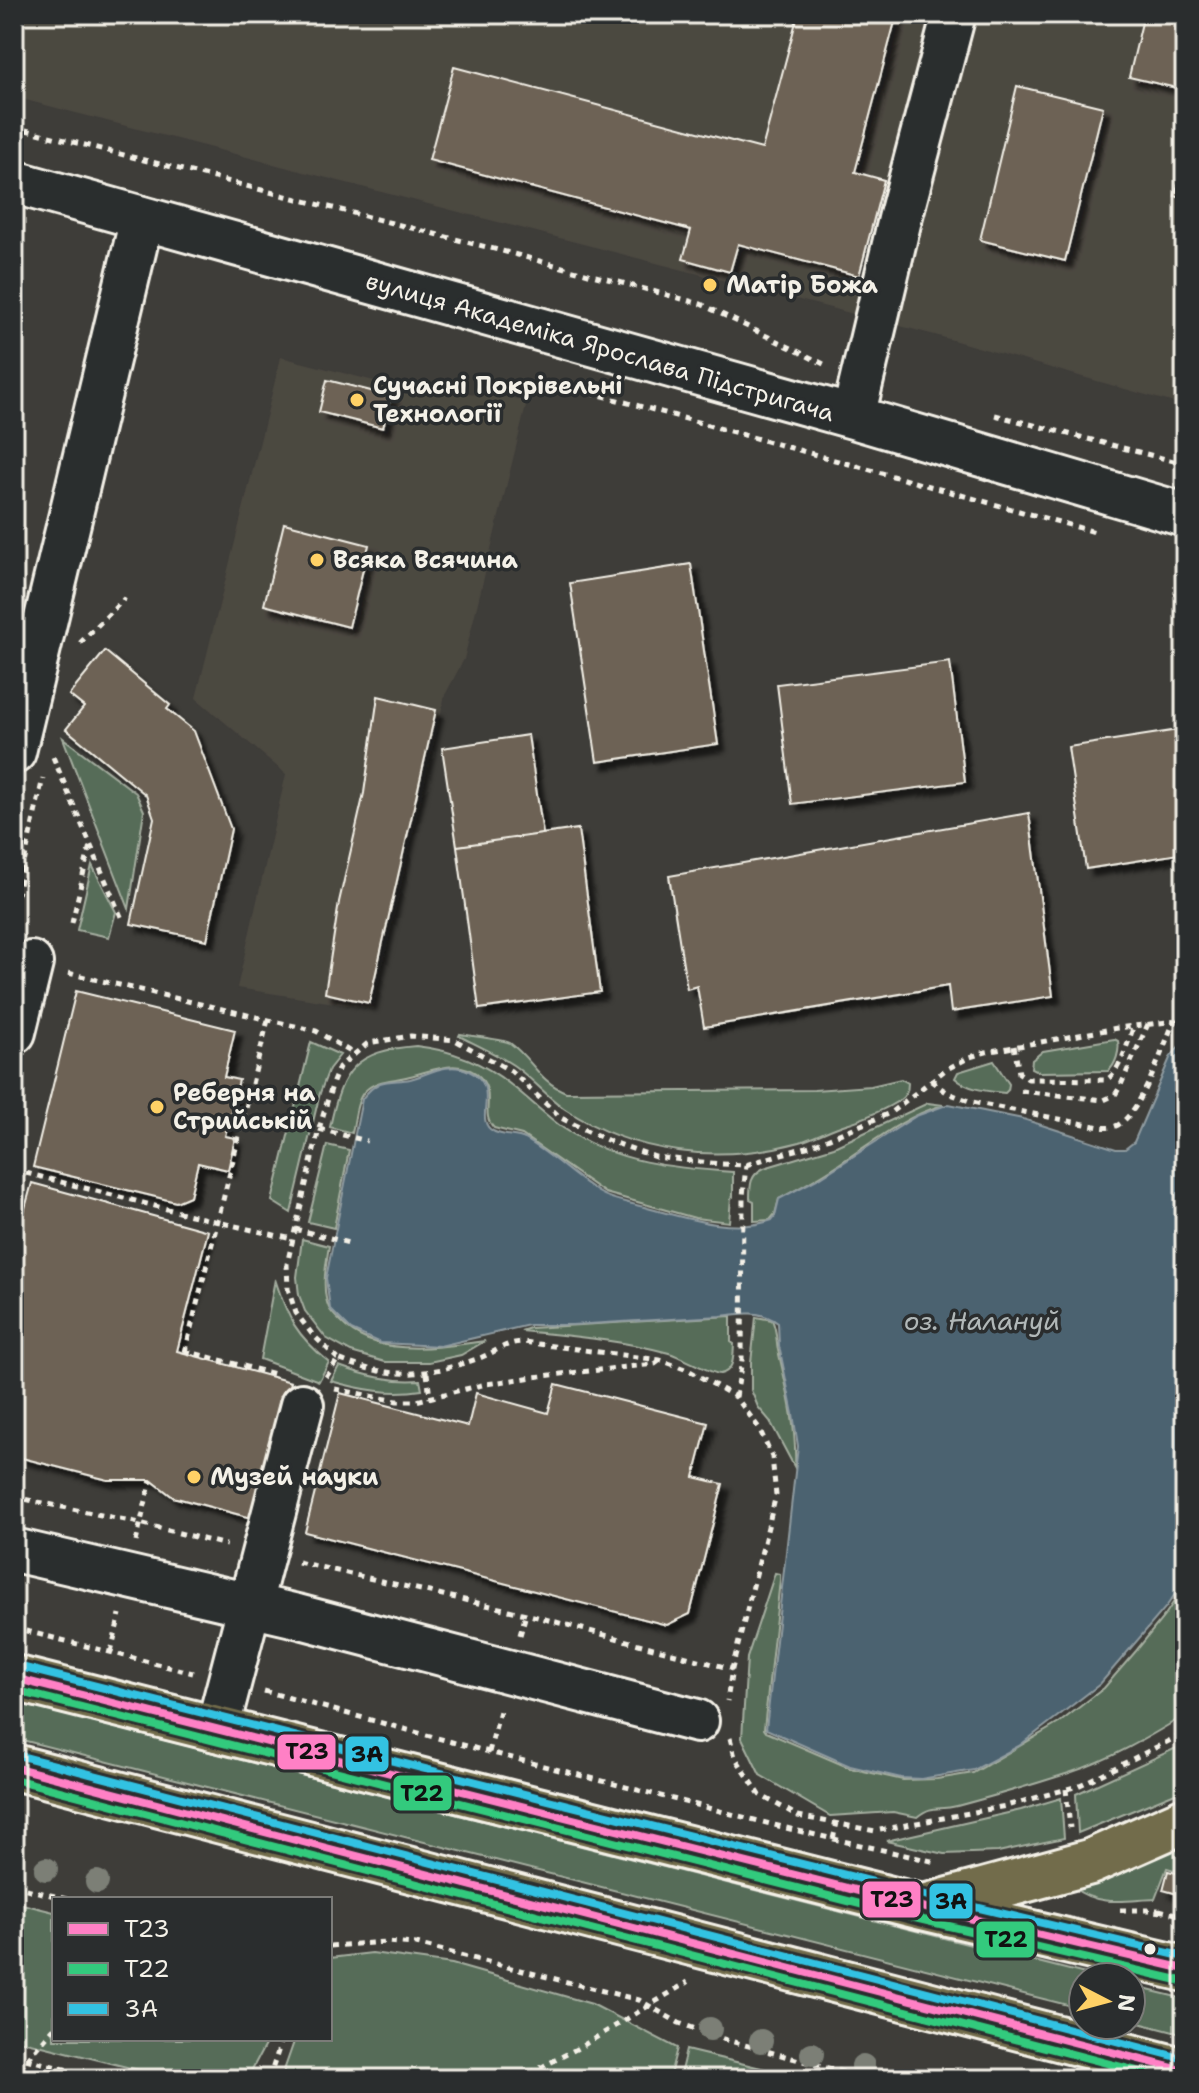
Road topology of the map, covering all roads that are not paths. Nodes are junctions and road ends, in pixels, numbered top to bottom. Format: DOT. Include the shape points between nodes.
graph roads {
  1 [pos="954,14"];
  2 [pos="14,182"];
  3 [pos="142,218"];
  4 [pos="857,399"];
  5 [pos="1185,515"];
  6 [pos="32,750"];
  7 [pos="31,963"];
  8 [pos="14,1032"];
  9 [pos="296,1392"];
  10 [pos="14,1550"];
  11 [pos="249,1605"];
  12 [pos="14,1678"];
  13 [pos="717,1721"];
  14 [pos="217,1730"];
  15 [pos="14,1767"];
  16 [pos="1185,1820"];
  17 [pos="922,1907"];
  18 [pos="1185,1969"];
  19 [pos="1185,2071"];
  1 -- 4 [label="street"];
  2 -- 3 [label="street, вулиця Академіка Ярослава Підстригача"];
  3 -- 4 [label="street, вулиця Академіка Ярослава Підстригача"];
  3 -- 6 [label="street"];
  4 -- 5 [label="street, вулиця Академіка Ярослава Підстригача"];
  7 -- 8 [label="street"];
  9 -- 11 [label="street"];
  10 -- 11 [label="street"];
  11 -- 13 [label="street"];
  11 -- 14 [label="street"];
  12 -- 14 [label="main road"];
  14 -- 17 [label="main road"];
  15 -- 19 [label="main road"];
  16 -- 17 [label="main road" via="1090,1862"];
  17 -- 18 [label="main road"];
}
